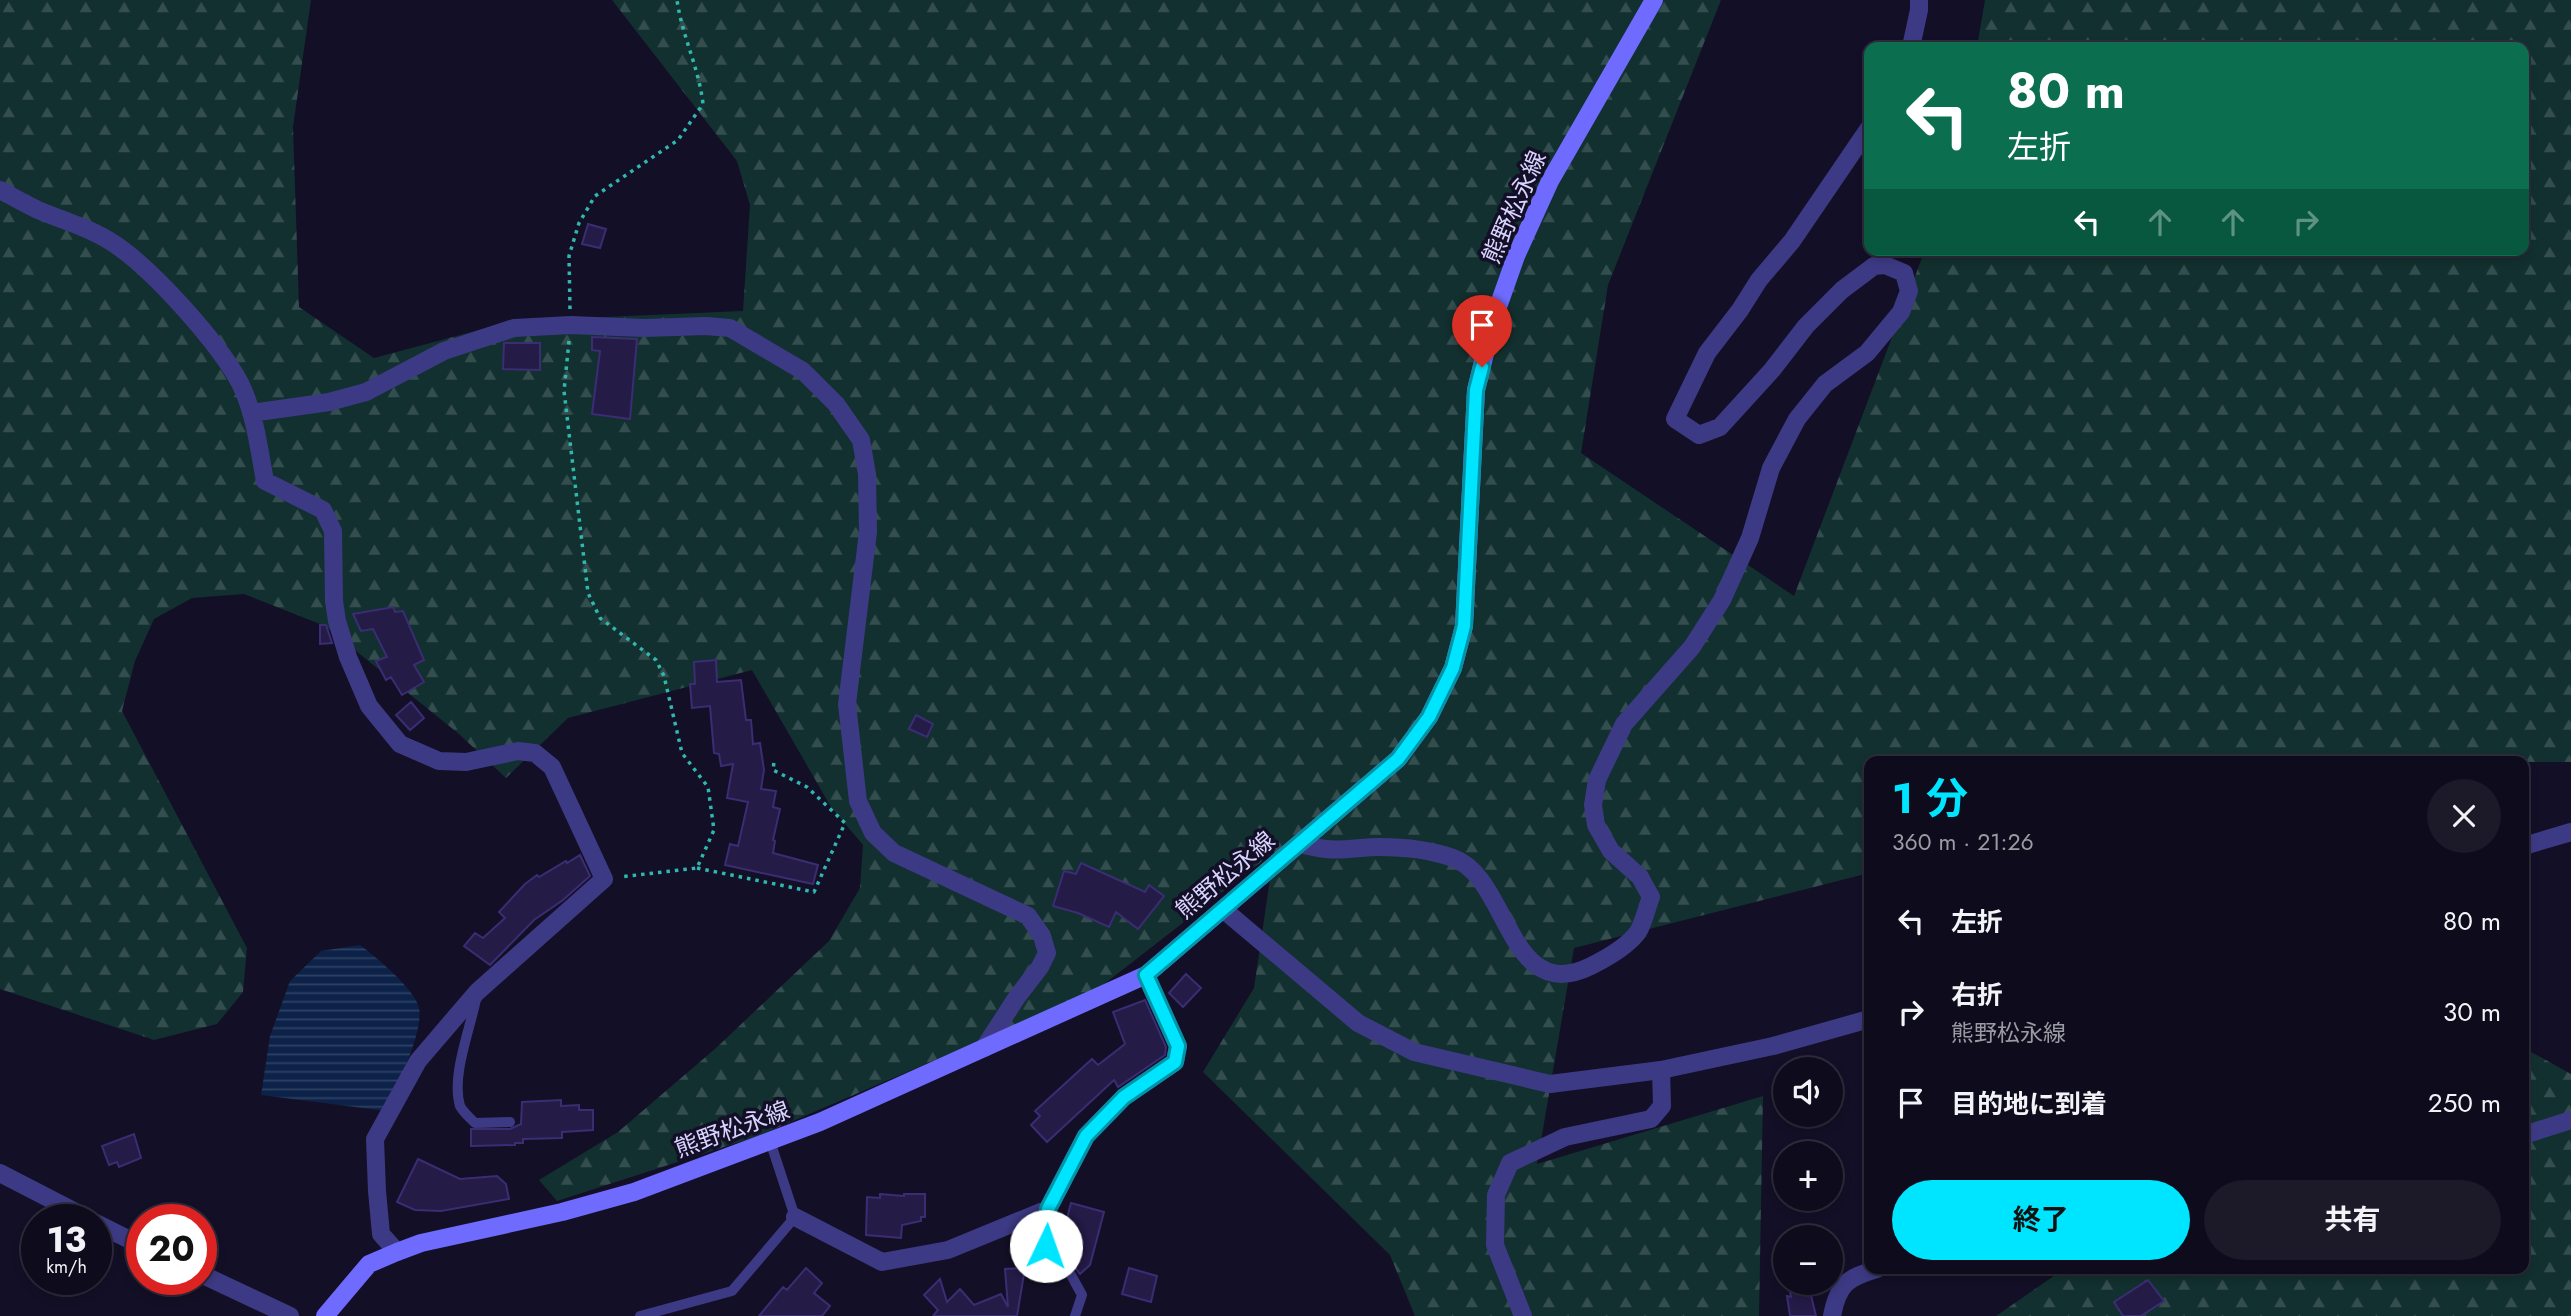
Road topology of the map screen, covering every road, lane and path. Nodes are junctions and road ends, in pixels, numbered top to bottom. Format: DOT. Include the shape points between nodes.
graph roads {
  1 [pos="677,0"];
  2 [pos="1654,0"];
  3 [pos="1919,0"];
  4 [pos="1912,42"];
  5 [pos="1864,135"];
  6 [pos="0,190"];
  7 [pos="570,294"];
  8 [pos="571,325"];
  9 [pos="251,414"];
  10 [pos="774,762"];
  11 [pos="2571,832"];
  12 [pos="1300,844"];
  13 [pos="2529,845"];
  14 [pos="697,868"];
  15 [pos="604,879"];
  16 [pos="1224,910"];
  17 [pos="1146,975"];
  18 [pos="477,992"];
  19 [pos="1864,1020"];
  20 [pos="984,1048"];
  21 [pos="1661,1070"];
  22 [pos="2571,1120"];
  23 [pos="510,1122"];
  24 [pos="2529,1134"];
  25 [pos="770,1141"];
  26 [pos="0,1173"];
  27 [pos="59,1204"];
  28 [pos="1048,1209"];
  29 [pos="795,1217"];
  30 [pos="397,1252"];
  31 [pos="1864,1273"];
  32 [pos="217,1282"];
  33 [pos="680,1305"];
  34 [pos="290,1316"];
  35 [pos="325,1316"];
  36 [pos="640,1316"];
  37 [pos="669,1316"];
  38 [pos="1075,1316"];
  39 [pos="1523,1316"];
  40 [pos="1832,1316"];
  1 -- 7 [label="path" via="704,104 678,140 595,196 579,223 569,256"];
  2 -- 12 [label="main road, 熊野松永線" via="1550,181 1493,321 1476,390 1464,626 1453,668 1429,717 1398,759"];
  3 -- 4 [label="street"];
  5 -- 12 [label="street" via="1707,353 1675,419 1699,435 1720,427 1842,290 1874,266 1904,272 1909,292 1901,312 1867,353 1825,384 1797,419 1771,468 1750,538 1722,600 1692,647 1624,724 1597,780 1596,825 1651,897 1638,931 1612,956 1576,973 1559,975 1525,956 1486,890 1468,867 1454,858 1382,847 1328,850"];
  6 -- 9 [label="street" via="84,226 116,245 149,274 206,334 239,383"];
  8 -- 9 [label="street" via="514,328 443,351 366,392"];
  8 -- 14 [label="path" via="564,391 588,593 600,618 656,660 682,753 708,787 714,830"];
  8 -- 20 [label="street" via="730,328 803,371 836,404 861,440 868,532 847,704 858,801 873,833 894,853 1028,916 1047,953"];
  9 -- 15 [label="street" via="265,481 323,510 333,531 337,621 369,706 400,744 439,761 536,753 552,767"];
  10 -- 14 [label="path" via="773,770 807,787 845,823 814,892"];
  11 -- 13 [label="street"];
  12 -- 16 [label="main road, 熊野松永線"];
  14 -- 15 [label="path"];
  15 -- 18 [label="street"];
  16 -- 17 [label="main road, 熊野松永線"];
  16 -- 21 [label="street" via="1357,1023 1414,1052 1550,1084"];
  17 -- 20 [label="main road, 熊野松永線"];
  17 -- 28 [label="street" via="1178,1046 1175,1062 1124,1097 1086,1136"];
  18 -- 23 [label="lane" via="461,1062 461,1108 475,1123"];
  18 -- 30 [label="street" via="418,1061 375,1139 381,1234"];
  19 -- 21 [label="street"];
  20 -- 25 [label="main road, 熊野松永線"];
  21 -- 39 [label="street" via="1661,1106 1651,1119 1564,1137 1510,1163 1496,1195 1495,1245"];
  22 -- 24 [label="street"];
  25 -- 29 [label="lane"];
  25 -- 30 [label="main road, 熊野松永線" via="634,1192"];
  26 -- 27 [label="street"];
  28 -- 29 [label="street" via="947,1250 882,1262"];
  28 -- 38 [label="lane" via="1046,1246 1065,1264 1082,1295"];
  29 -- 33 [label="lane" via="732,1291"];
  30 -- 35 [label="main road, 熊野松永線" via="369,1264"];
  31 -- 40 [label="street" via="1852,1276 1837,1294"];
  32 -- 34 [label="street"];
  33 -- 36 [label="lane"];
  33 -- 37 [label="lane"];
}
